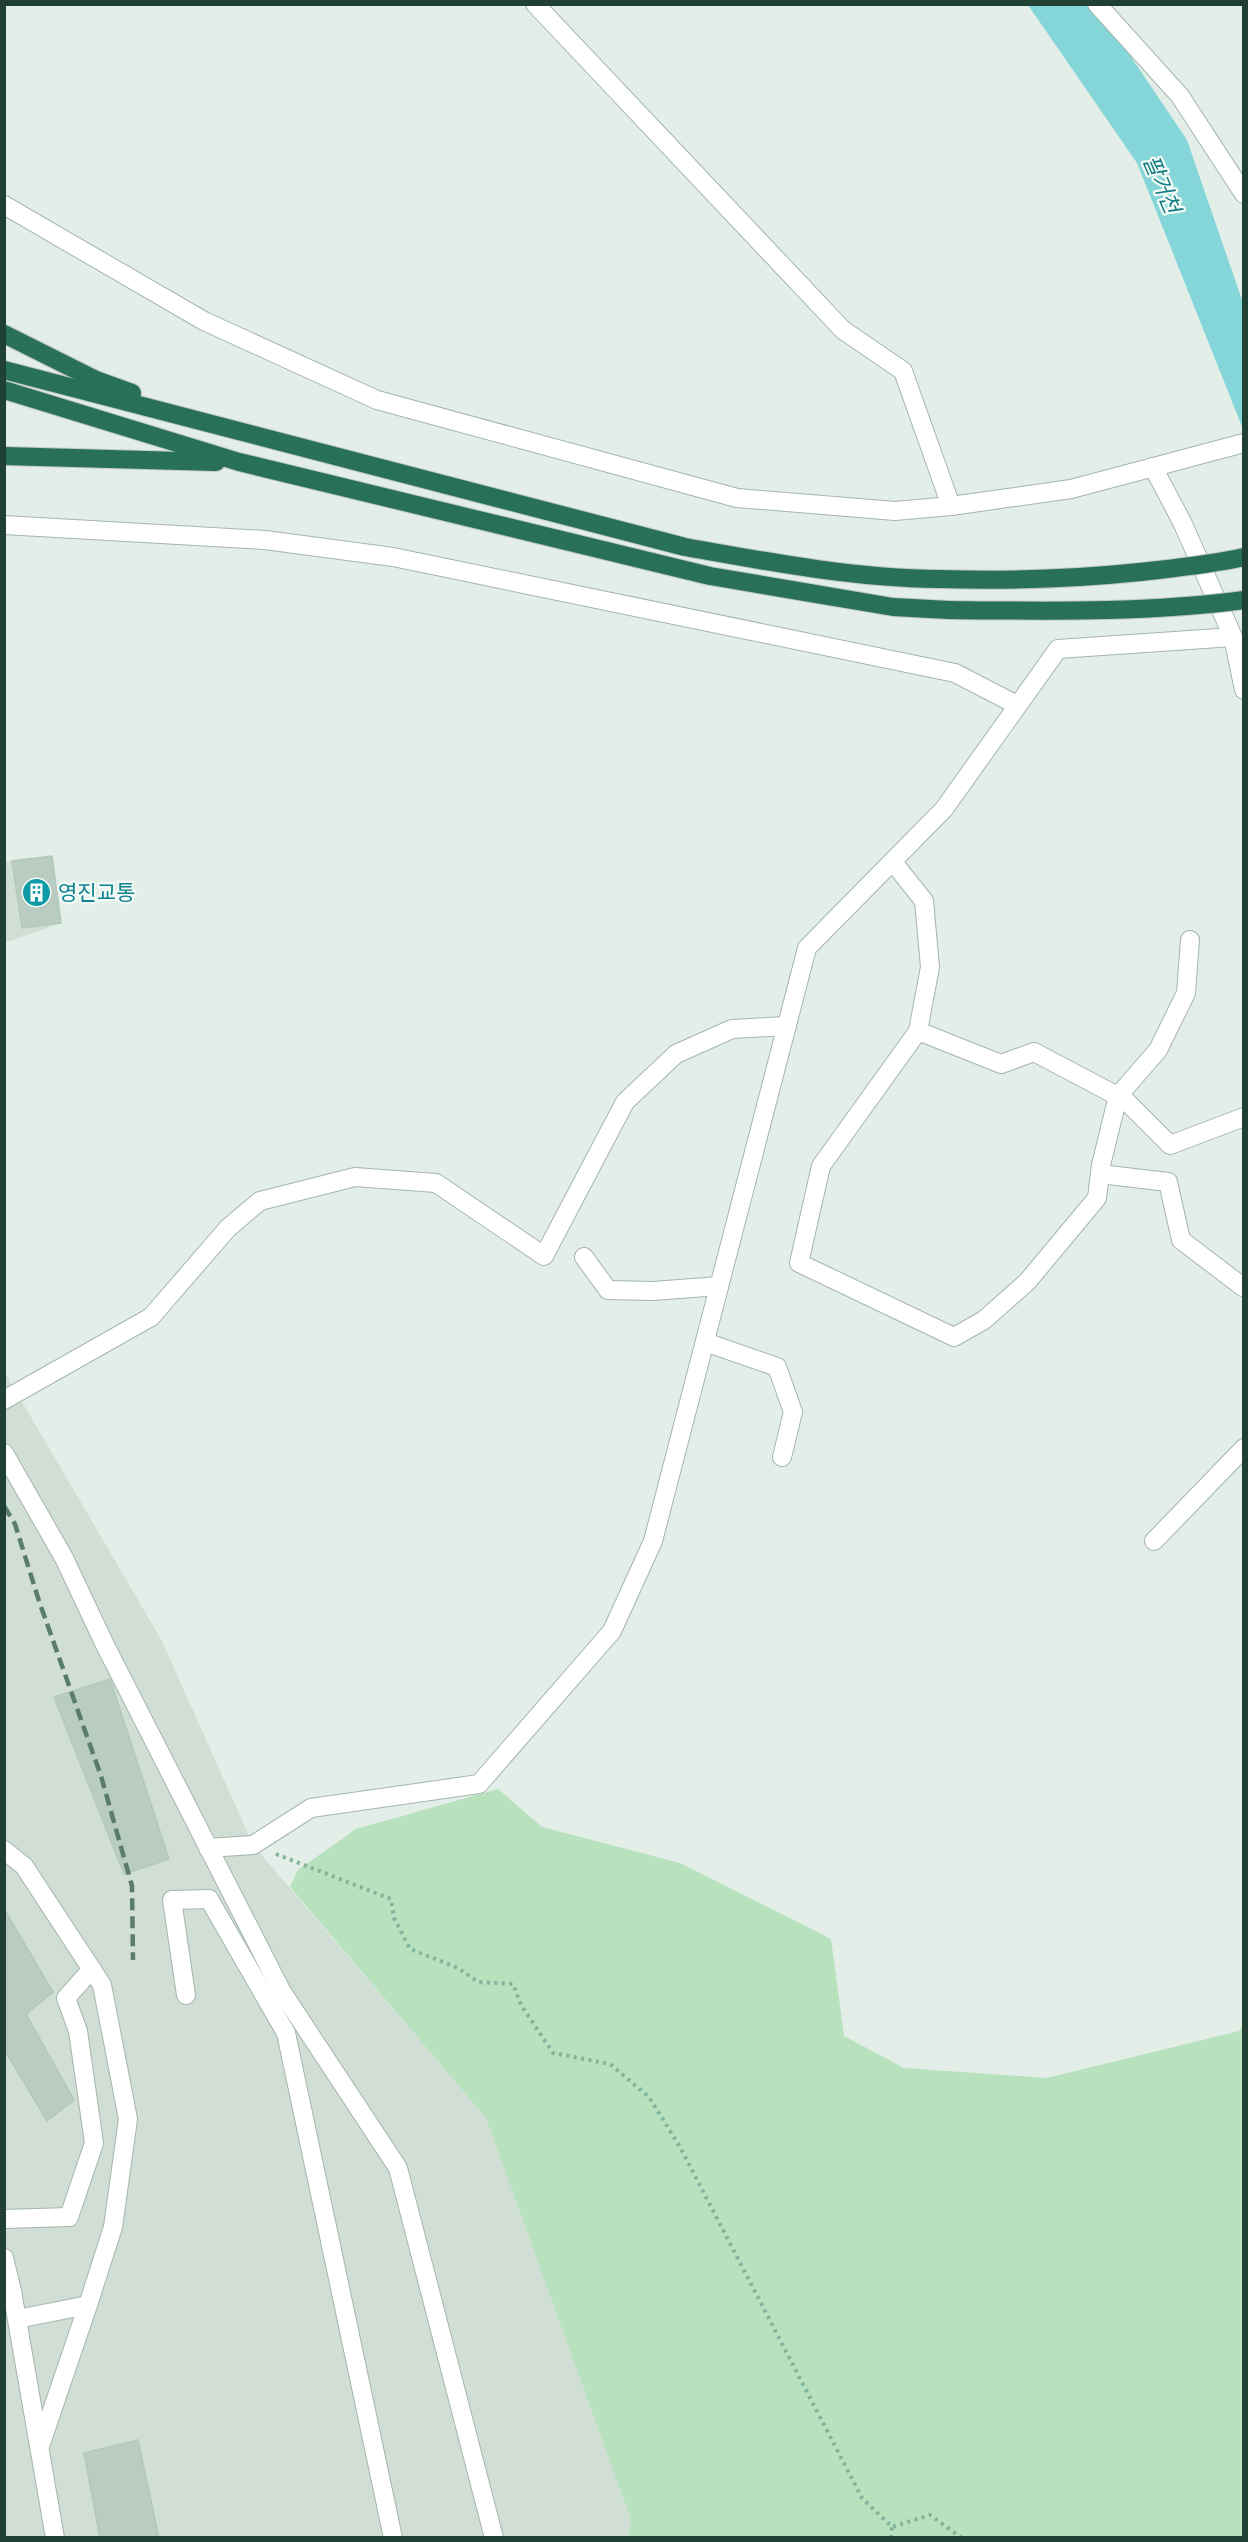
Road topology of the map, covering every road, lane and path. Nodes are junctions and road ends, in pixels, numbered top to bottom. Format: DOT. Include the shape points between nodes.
graph roads {
  1 [pos="534,4"];
  2 [pos="1097,4"];
  3 [pos="1244,194"];
  4 [pos="4,205"];
  5 [pos="4,334"];
  6 [pos="4,370"];
  7 [pos="4,390"];
  8 [pos="264,438"];
  9 [pos="1244,443"];
  10 [pos="4,456"];
  11 [pos="239,462"];
  12 [pos="1153,467"];
  13 [pos="951,506"];
  14 [pos="4,525"];
  15 [pos="1244,557"];
  16 [pos="1244,600"];
  17 [pos="1233,637"];
  18 [pos="1244,690"];
  19 [pos="1017,705"];
  20 [pos="893,862"];
  21 [pos="1190,940"];
  22 [pos="787,1026"];
  23 [pos="918,1031"];
  24 [pos="1118,1096"];
  25 [pos="1244,1118"];
  26 [pos="1100,1174"];
  27 [pos="584,1257"];
  28 [pos="720,1286"];
  29 [pos="1243,1287"];
  30 [pos="705,1342"];
  31 [pos="4,1400"];
  32 [pos="1244,1448"];
  33 [pos="4,1453"];
  34 [pos="782,1457"];
  35 [pos="1154,1541"];
  36 [pos="253,1845"];
  37 [pos="208,1848"];
  38 [pos="4,1850"];
  39 [pos="92,1969"];
  40 [pos="186,1995"];
  41 [pos="4,2219"];
  42 [pos="4,2258"];
  43 [pos="88,2305"];
  44 [pos="17,2319"];
  45 [pos="40,2447"];
  46 [pos="892,2527"];
  47 [pos="55,2538"];
  48 [pos="393,2538"];
  49 [pos="494,2538"];
  50 [pos="891,2538"];
  51 [pos="962,2538"];
  1 -- 13 [label="street" via="843,330 903,371"];
  2 -- 3 [label="street" via="1180,96"];
  4 -- 13 [label="street" via="204,321 377,400 737,498 895,511"];
  5 -- 8 [label="highway" via="96,380"];
  6 -- 8 [label="highway"];
  7 -- 11 [label="highway"];
  8 -- 15 [label="highway, bridge" via="685,547 782,565 857,574 993,581 1098,576"];
  9 -- 12 [label="street"];
  10 -- 11 [label="highway"];
  11 -- 16 [label="highway, bridge" via="710,576 894,607 1065,611 1174,608"];
  12 -- 13 [label="street" via="1071,489"];
  12 -- 17 [label="street"];
  14 -- 19 [label="street" via="265,540 393,557 955,673"];
  17 -- 18 [label="street"];
  17 -- 19 [label="street" via="1058,649"];
  19 -- 20 [label="street" via="944,809"];
  20 -- 22 [label="street" via="807,948"];
  20 -- 23 [label="street" via="924,901 930,967"];
  21 -- 24 [label="street" via="1186,993 1158,1050"];
  22 -- 28 [label="street"];
  22 -- 31 [label="street" via="732,1029 676,1054 625,1102 544,1256 436,1183 355,1177 260,1201 228,1228 151,1317"];
  23 -- 24 [label="street" via="1001,1064 1034,1053"];
  23 -- 26 [label="street" via="821,1166 799,1263 954,1336 984,1320 1027,1282 1097,1198"];
  24 -- 25 [label="street" via="1170,1145"];
  24 -- 26 [label="street"];
  26 -- 29 [label="street" via="1168,1182 1181,1240"];
  27 -- 28 [label="street" via="608,1290 653,1292"];
  28 -- 30 [label="street"];
  30 -- 34 [label="street" via="777,1367 793,1412"];
  30 -- 36 [label="street" via="653,1541 612,1631 479,1784 311,1808"];
  32 -- 35 [label="street"];
  33 -- 37 [label="street" via="64,1558"];
  36 -- 37 [label="street"];
  36 -- 46 [label="path" via="391,1899 394,1918 410,1949 458,1968 478,1982 513,1984 521,2004 553,2053 610,2064 649,2097 680,2147 862,2498"];
  37 -- 49 [label="street" via="282,1992 398,2168"];
  38 -- 39 [label="street" via="24,1866"];
  39 -- 41 [label="street" via="66,1998 78,2031 94,2143 69,2217"];
  39 -- 43 [label="street" via="102,1985 128,2119 113,2227"];
  40 -- 48 [label="street" via="172,1900 209,1899 286,2033"];
  42 -- 44 [label="street"];
  43 -- 44 [label="street"];
  43 -- 45 [label="street"];
  44 -- 45 [label="street"];
  45 -- 47 [label="street"];
  46 -- 50 [label="path"];
  46 -- 51 [label="path" via="930,2515"];
}
